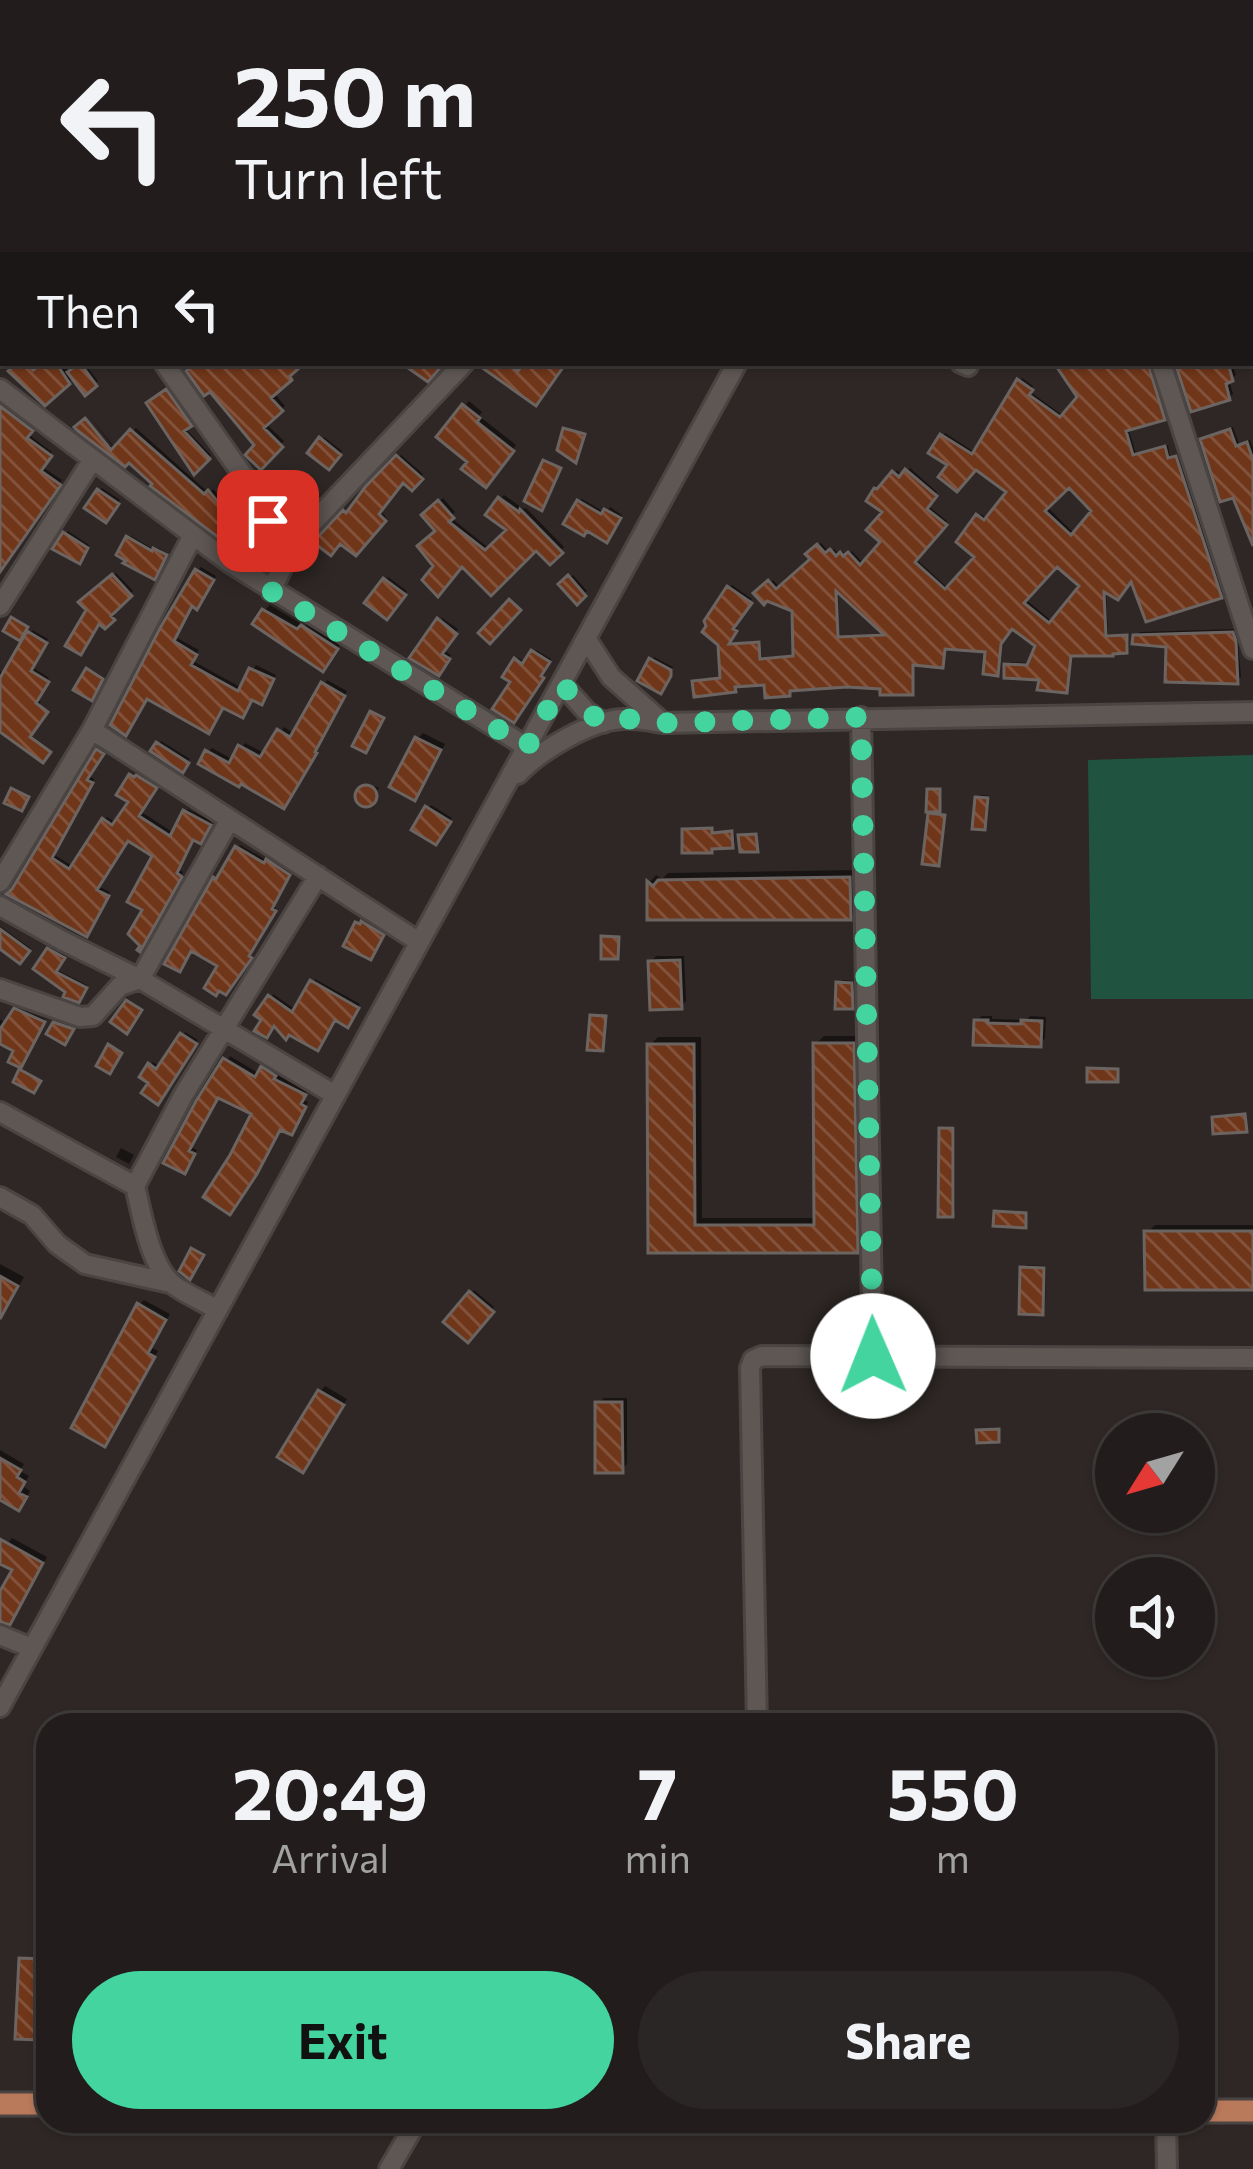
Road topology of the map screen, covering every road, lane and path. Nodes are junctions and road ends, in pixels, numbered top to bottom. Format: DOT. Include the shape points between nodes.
graph roads {
  1 [pos="166,366"];
  2 [pos="461,366"];
  3 [pos="735,366"];
  4 [pos="1162,366"];
  5 [pos="0,389"];
  6 [pos="93,459"];
  7 [pos="193,535"];
  8 [pos="283,554"];
  9 [pos="0,564"];
  10 [pos="18,575"];
  11 [pos="271,591"];
  12 [pos="0,606"];
  13 [pos="587,640"];
  14 [pos="1253,649"];
  15 [pos="562,684"];
  16 [pos="1253,712"];
  17 [pos="861,717"];
  18 [pos="603,722"];
  19 [pos="663,723"];
  20 [pos="92,730"];
  21 [pos="527,747"];
  22 [pos="503,791"];
  23 [pos="229,820"];
  24 [pos="319,877"];
  25 [pos="0,882"];
  26 [pos="0,906"];
  27 [pos="419,942"];
  28 [pos="140,979"];
  29 [pos="0,989"];
  30 [pos="224,1028"];
  31 [pos="335,1095"];
  32 [pos="0,1112"];
  33 [pos="135,1186"];
  34 [pos="0,1197"];
  35 [pos="170,1283"];
  36 [pos="218,1310"];
  37 [pos="873,1356"];
  38 [pos="1253,1358"];
  39 [pos="0,1635"];
  40 [pos="32,1648"];
  41 [pos="0,1707"];
  42 [pos="757,1713"];
  43 [pos="0,2104"];
  44 [pos="36,2104"];
  45 [pos="1215,2111"];
  46 [pos="1253,2111"];
  47 [pos="410,2133"];
  48 [pos="1166,2133"];
  49 [pos="389,2169"];
  50 [pos="1167,2169"];
  1 -- 8 [label="street" via="252,488"];
  2 -- 8 [label="street"];
  3 -- 13 [label="street"];
  4 -- 14 [label="street"];
  5 -- 6 [label="street"];
  6 -- 7 [label="street"];
  6 -- 10 [label="street"];
  7 -- 11 [label="street"];
  7 -- 20 [label="street"];
  8 -- 11 [label="street"];
  9 -- 10 [label="street"];
  10 -- 12 [label="street"];
  11 -- 21 [label="street"];
  13 -- 15 [label="street"];
  13 -- 19 [label="street" via="611,677"];
  15 -- 18 [label="street"];
  15 -- 21 [label="street"];
  16 -- 17 [label="street"];
  17 -- 19 [label="street"];
  17 -- 37 [label="street"];
  18 -- 19 [label="street"];
  18 -- 22 [label="street" via="547,751"];
  20 -- 23 [label="street"];
  20 -- 25 [label="street"];
  21 -- 22 [label="street"];
  22 -- 27 [label="street"];
  23 -- 24 [label="street"];
  23 -- 28 [label="street"];
  24 -- 27 [label="street"];
  24 -- 30 [label="street"];
  26 -- 28 [label="street"];
  27 -- 31 [label="street"];
  28 -- 29 [label="street" via="120,986 93,1016 80,1017"];
  28 -- 30 [label="street"];
  30 -- 31 [label="street"];
  30 -- 33 [label="street"];
  31 -- 36 [label="street"];
  32 -- 33 [label="street"];
  33 -- 35 [label="street"];
  34 -- 35 [label="street" via="86,1264"];
  35 -- 36 [label="street"];
  36 -- 40 [label="street"];
  37 -- 38 [label="street"];
  37 -- 42 [label="street" via="762,1356 750,1368"];
  39 -- 40 [label="street"];
  40 -- 41 [label="street"];
  43 -- 44 [label="main road"];
  45 -- 46 [label="main road"];
  47 -- 49 [label="street"];
  48 -- 50 [label="street"];
}
